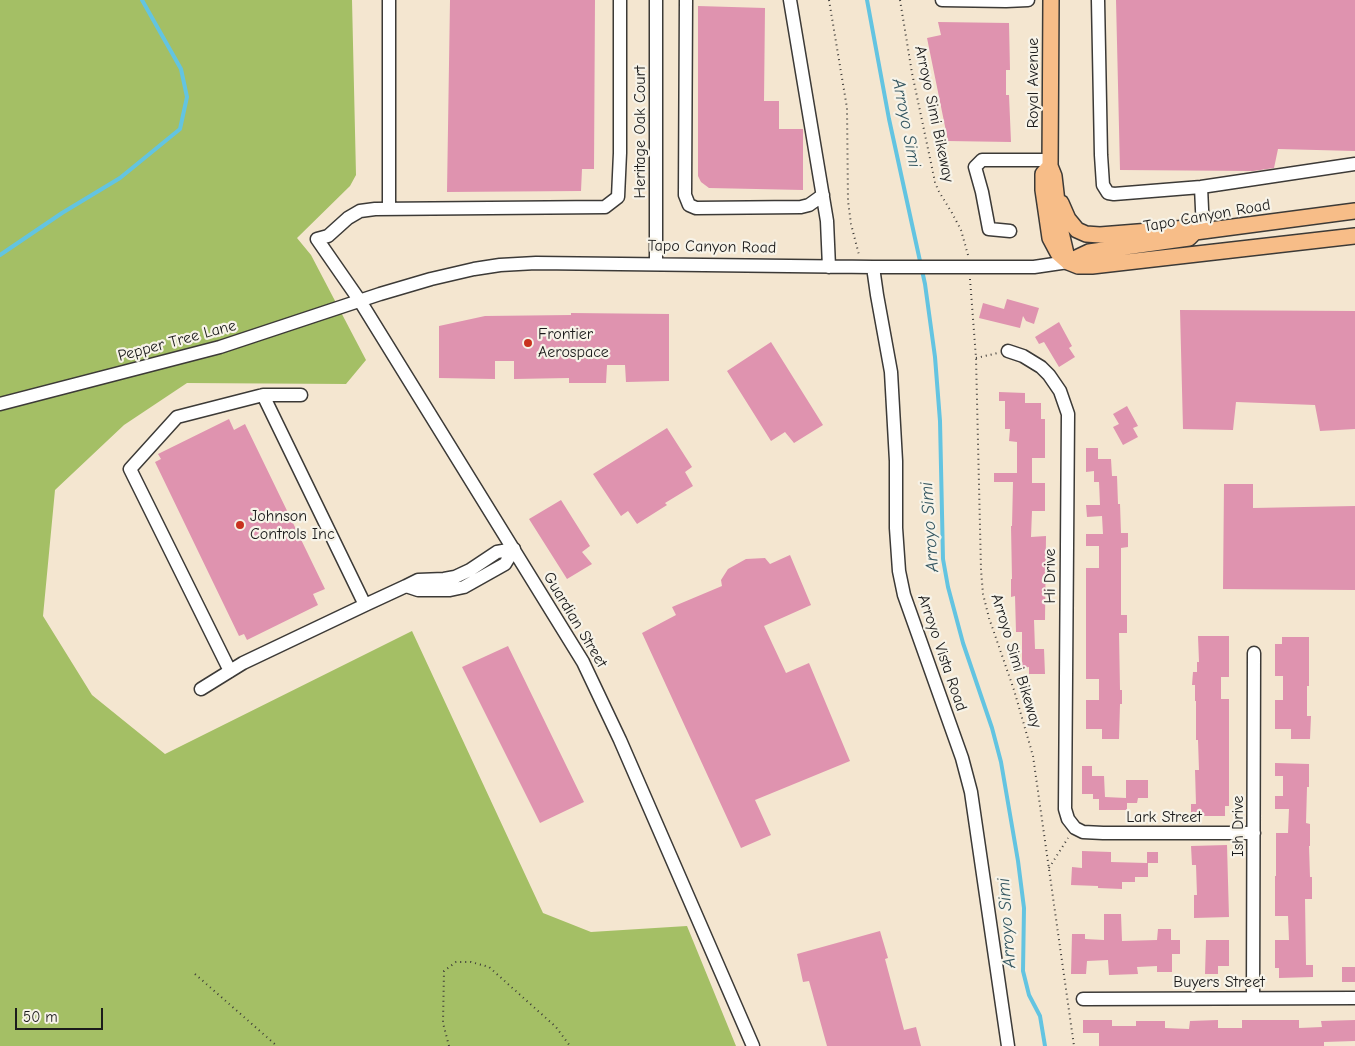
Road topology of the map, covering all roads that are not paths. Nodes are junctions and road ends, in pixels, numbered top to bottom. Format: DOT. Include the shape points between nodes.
graph roads {
  1 [pos="389,0"];
  2 [pos="620,0"];
  3 [pos="656,0"];
  4 [pos="686,0"];
  5 [pos="790,0"];
  6 [pos="942,0"];
  7 [pos="1028,0"];
  8 [pos="1050,0"];
  9 [pos="1098,0"];
  10 [pos="1006,1"];
  11 [pos="1050,163"];
  12 [pos="1355,164"];
  13 [pos="1201,187"];
  14 [pos="1056,190"];
  15 [pos="823,196"];
  16 [pos="389,208"];
  17 [pos="1355,211"];
  18 [pos="1010,231"];
  19 [pos="1199,232"];
  20 [pos="1355,236"];
  21 [pos="1068,262"];
  22 [pos="656,264"];
  23 [pos="829,267"];
  24 [pos="873,267"];
  25 [pos="360,301"];
  26 [pos="1008,351"];
  27 [pos="301,395"];
  28 [pos="263,396"];
  29 [pos="0,404"];
  30 [pos="514,549"];
  31 [pos="365,605"];
  32 [pos="1254,653"];
  33 [pos="230,671"];
  34 [pos="201,689"];
  35 [pos="1075,828"];
  36 [pos="1254,833"];
  37 [pos="1253,998"];
  38 [pos="1355,998"];
  39 [pos="1083,999"];
  40 [pos="753,1046"];
  41 [pos="1008,1046"];
  1 -- 16 [label="street"];
  2 -- 16 [label="street" via="618,197 605,207"];
  3 -- 22 [label="street, Heritage Oak Court"];
  4 -- 15 [label="street" via="685,195 689,205 696,208 801,207"];
  5 -- 15 [label="street"];
  6 -- 10 [label="street"];
  7 -- 10 [label="street"];
  8 -- 11 [label="main road, Royal Avenue"];
  9 -- 13 [label="street" via="1101,155 1105,189 1114,194"];
  11 -- 14 [label="main road, Royal Avenue"];
  11 -- 18 [label="street" via="982,160 975,167 988,229"];
  11 -- 21 [label="main road, Royal Avenue" via="1043,174 1050,238 1058,253"];
  12 -- 13 [label="street"];
  13 -- 19 [label="street"];
  14 -- 19 [label="main road" via="1068,220 1086,234 1188,228"];
  14 -- 21 [label="main road, Royal Avenue"];
  15 -- 23 [label="street"];
  16 -- 25 [label="street, Guardian Street" via="360,211 328,236 317,239"];
  17 -- 19 [label="main road, Tapo Canyon Road"];
  19 -- 21 [label="main road, Tapo Canyon Road" via="1189,238 1088,252"];
  20 -- 21 [label="main road, Tapo Canyon Road" via="1092,266"];
  21 -- 24 [label="street, Tapo Canyon Road" via="1034,267"];
  22 -- 23 [label="street, Tapo Canyon Road"];
  22 -- 25 [label="street, Tapo Canyon Road" via="536,263 474,269"];
  23 -- 24 [label="street, Tapo Canyon Road"];
  24 -- 41 [label="street, Arroyo Vista Road" via="892,372 899,571 904,595 971,792"];
  25 -- 29 [label="street, Pepper Tree Lane" via="220,347"];
  25 -- 30 [label="street, Guardian Street"];
  26 -- 35 [label="street, Hi Drive" via="1023,356 1049,375 1060,391 1068,414 1065,809"];
  27 -- 28 [label="street"];
  28 -- 31 [label="street"];
  28 -- 33 [label="street" via="177,418 130,469"];
  30 -- 31 [label="street" via="497,552 455,577 418,580"];
  30 -- 40 [label="street, Guardian Street" via="583,662"];
  31 -- 33 [label="street"];
  32 -- 36 [label="street, Ish Drive"];
  33 -- 34 [label="street"];
  35 -- 36 [label="street, Lark Street" via="1103,833"];
  36 -- 37 [label="street, Ish Drive"];
  37 -- 38 [label="street, Buyers Street"];
  37 -- 39 [label="street, Buyers Street"];
}
